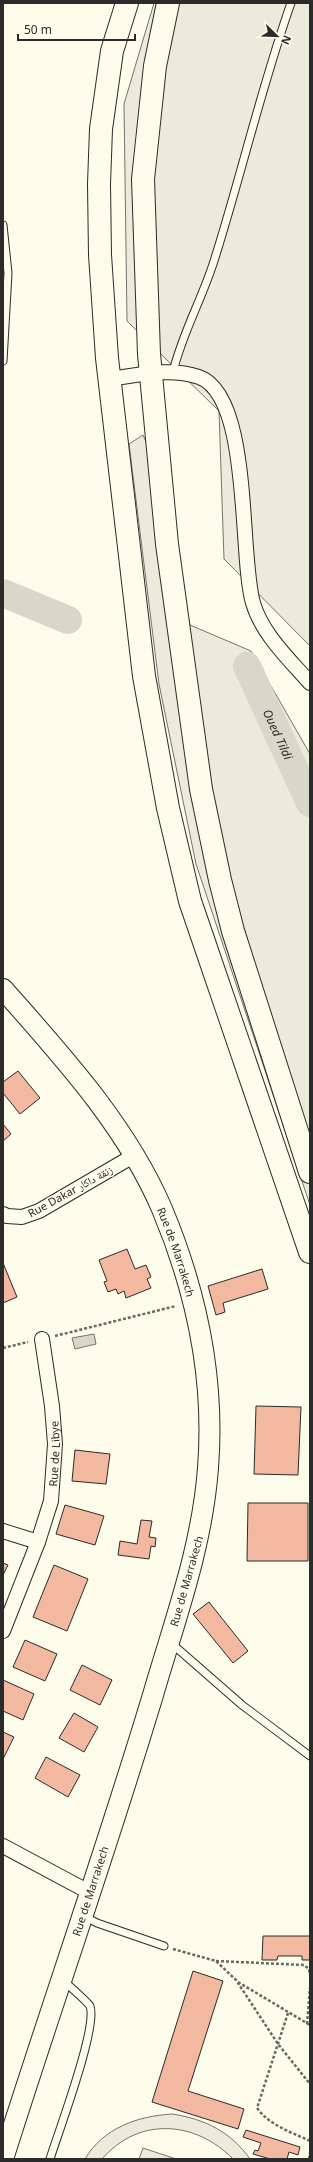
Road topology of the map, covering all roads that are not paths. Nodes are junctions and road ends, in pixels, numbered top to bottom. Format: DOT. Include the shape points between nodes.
graph roads {
  1 [pos="127,3"];
  2 [pos="168,3"];
  3 [pos="291,3"];
  4 [pos="3,224"];
  5 [pos="3,361"];
  6 [pos="173,372"];
  7 [pos="151,373"];
  8 [pos="109,379"];
  9 [pos="310,684"];
  10 [pos="3,989"];
  11 [pos="135,1155"];
  12 [pos="310,1172"];
  13 [pos="3,1214"];
  14 [pos="310,1252"];
  15 [pos="42,1339"];
  16 [pos="3,1531"];
  17 [pos="38,1542"];
  18 [pos="3,1631"];
  19 [pos="169,1641"];
  20 [pos="310,1756"];
  21 [pos="3,1846"];
  22 [pos="89,1892"];
  23 [pos="83,1915"];
  24 [pos="164,1946"];
  25 [pos="62,1979"];
  26 [pos="9,2118"];
  27 [pos="3,2159"];
  28 [pos="50,2159"];
  1 -- 8 [label="highway" via="112,51 101,129 100,255"];
  2 -- 7 [label="highway" via="155,66 143,179"];
  3 -- 6 [label="lane" via="213,263 178,349"];
  4 -- 5 [label="lane" via="8,273"];
  6 -- 7 [label="street"];
  6 -- 9 [label="street" via="200,378 217,392 231,420 237,448 248,578 253,602 259,621"];
  7 -- 8 [label="street"];
  7 -- 12 [label="highway" via="167,544 201,788 233,931"];
  8 -- 14 [label="highway" via="144,676 168,808 190,901"];
  10 -- 11 [label="street, Rue de Marrakech" via="77,1074"];
  11 -- 13 [label="street, Rue Dakar زنقة داكار" via="39,1211 22,1218"];
  11 -- 19 [label="street, Rue de Marrakech" via="161,1205 194,1302 205,1357 209,1407 208,1466 201,1526 192,1569"];
  15 -- 17 [label="street, Rue de Libye" via="56,1444 51,1501"];
  16 -- 17 [label="street"];
  17 -- 18 [label="street, Rue de Libye"];
  19 -- 20 [label="lane" via="242,1705"];
  19 -- 22 [label="street, Rue de Marrakech" via="132,1764"];
  21 -- 22 [label="street"];
  22 -- 23 [label="street, Rue de Marrakech"];
  23 -- 24 [label="lane" via="98,1923"];
  23 -- 25 [label="street, Rue de Marrakech"];
  25 -- 26 [label="street, Rue de Marrakech"];
  25 -- 28 [label="lane" via="90,2006 92,2020"];
  26 -- 27 [label="street, Rue de Marrakech"];
}
